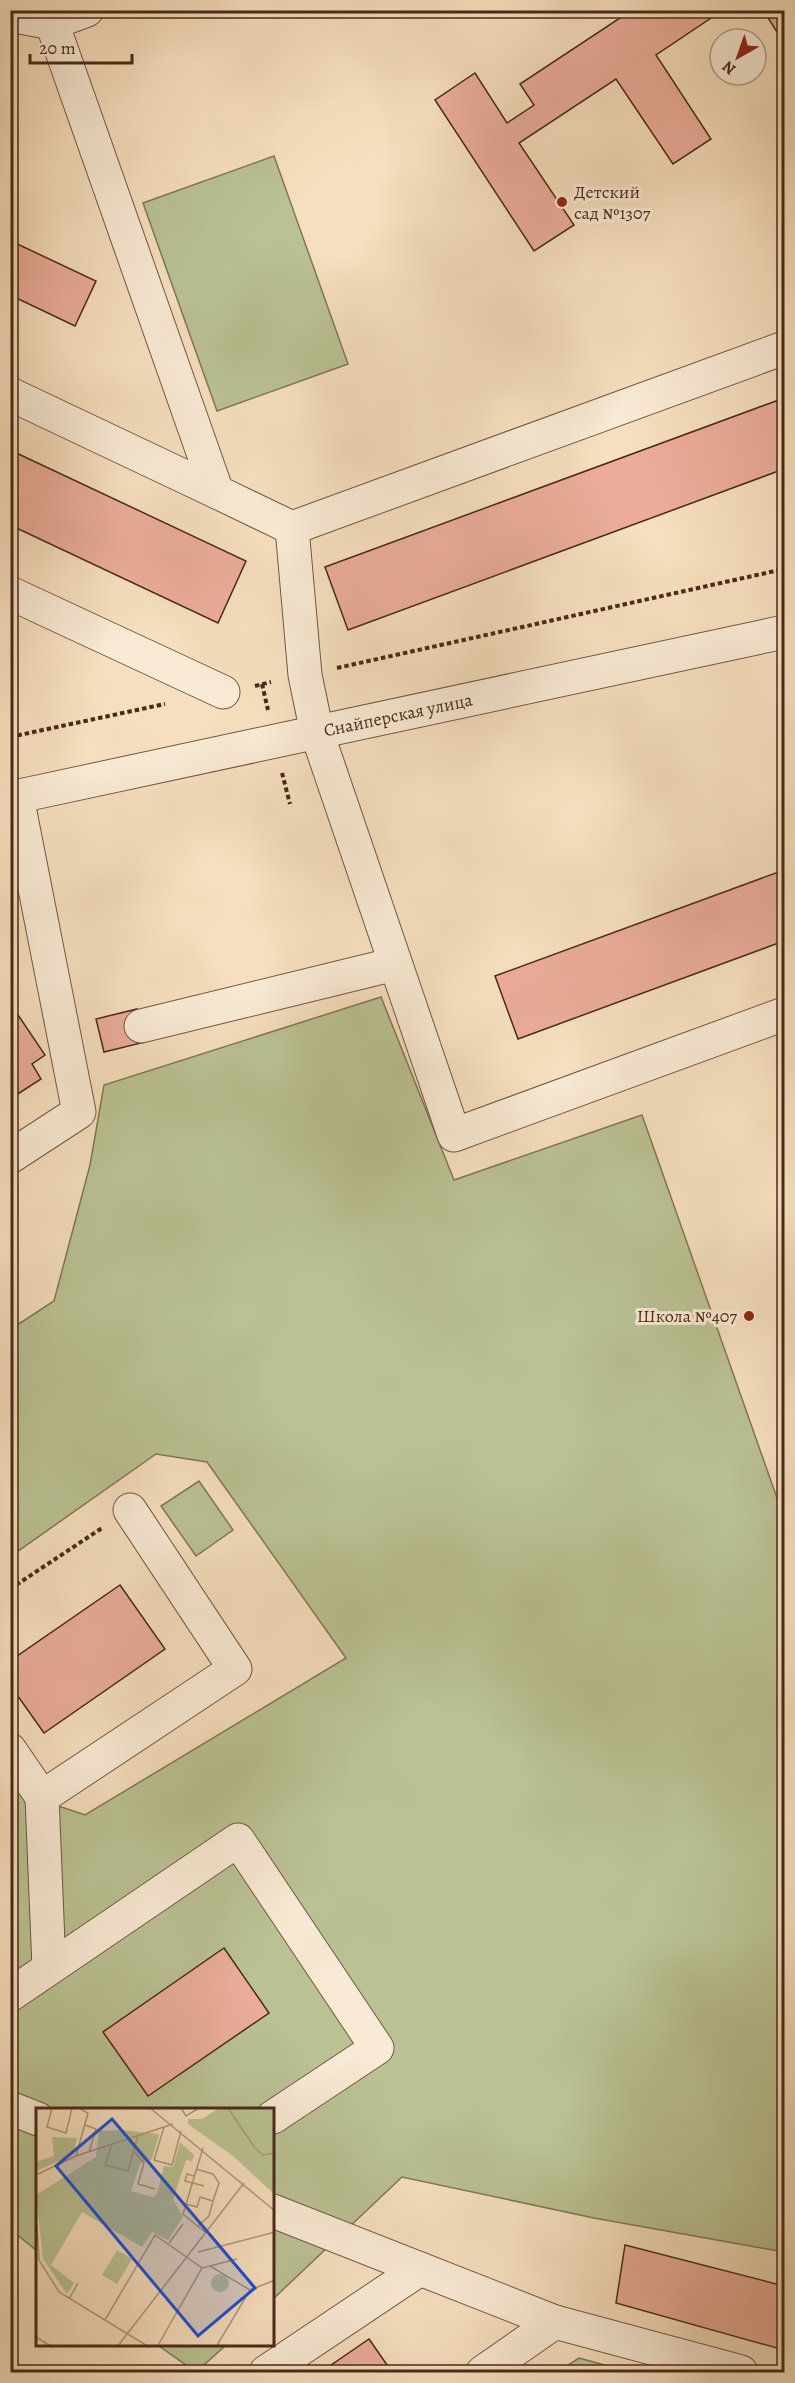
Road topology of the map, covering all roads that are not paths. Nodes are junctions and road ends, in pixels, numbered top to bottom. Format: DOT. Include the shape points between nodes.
graph roads {
  1 [pos="87,10"];
  2 [pos="10,15"];
  3 [pos="52,23"];
  4 [pos="784,348"];
  5 [pos="10,394"];
  6 [pos="217,492"];
  7 [pos="292,528"];
  8 [pos="10,593"];
  9 [pos="784,632"];
  10 [pos="223,692"];
  11 [pos="317,733"];
  12 [pos="14,798"];
  13 [pos="25,909"];
  14 [pos="395,964"];
  15 [pos="784,1014"];
  16 [pos="141,1026"];
  17 [pos="10,1157"];
  18 [pos="130,1510"];
  19 [pos="10,1750"];
  20 [pos="42,1797"];
  21 [pos="49,1968"];
  22 [pos="10,1995"];
  23 [pos="10,2108"];
  24 [pos="274,2116"];
  25 [pos="36,2118"];
  26 [pos="274,2211"];
  27 [pos="420,2269"];
  28 [pos="555,2322"];
  29 [pos="266,2373"];
  30 [pos="483,2373"];
  31 [pos="741,2373"];
  1 -- 3 [label="street"];
  2 -- 3 [label="street"];
  3 -- 6 [label="street"];
  4 -- 7 [label="street"];
  5 -- 6 [label="street"];
  6 -- 7 [label="street"];
  7 -- 11 [label="street" via="305,675"];
  8 -- 10 [label="street"];
  9 -- 11 [label="street, Снайперская улица"];
  11 -- 12 [label="street, Снайперская улица"];
  11 -- 14 [label="street"];
  12 -- 13 [label="street"];
  13 -- 17 [label="street" via="80,1112"];
  14 -- 15 [label="street" via="454,1135"];
  14 -- 16 [label="street"];
  18 -- 20 [label="street" via="235,1669"];
  19 -- 20 [label="street"];
  20 -- 21 [label="street"];
  21 -- 22 [label="street"];
  21 -- 24 [label="street" via="238,1840 377,2048"];
  23 -- 25 [label="street"];
  26 -- 27 [label="street"];
  27 -- 28 [label="street"];
  27 -- 29 [label="street"];
  28 -- 30 [label="street"];
  28 -- 31 [label="street"];
}
